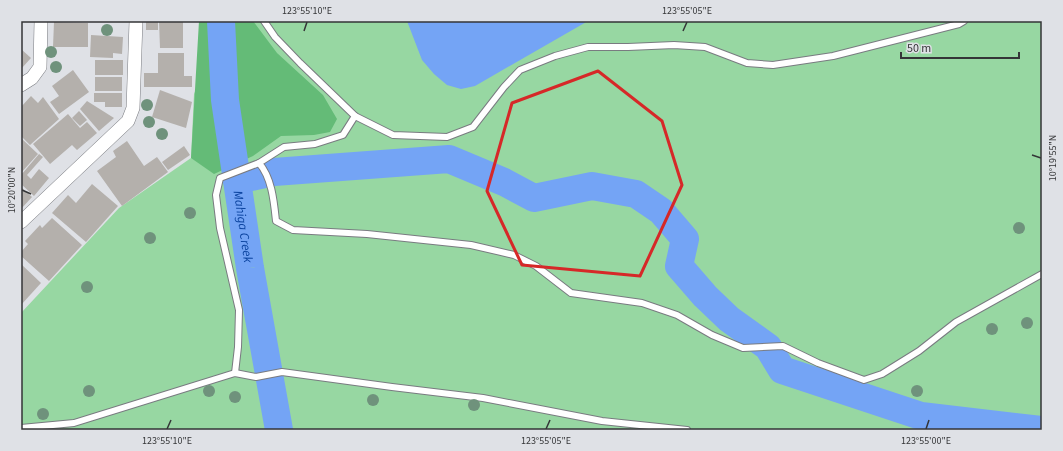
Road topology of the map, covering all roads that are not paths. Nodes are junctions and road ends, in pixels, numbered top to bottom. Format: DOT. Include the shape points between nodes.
graph roads {
  1 [pos="40,21"];
  2 [pos="136,21"];
  3 [pos="264,21"];
  4 [pos="964,21"];
  5 [pos="21,85"];
  6 [pos="355,116"];
  7 [pos="260,164"];
  8 [pos="21,222"];
  9 [pos="1042,274"];
  10 [pos="235,373"];
  11 [pos="21,428"];
  12 [pos="687,430"];
  1 -- 5 [label="street" via="40,67 32,78"];
  2 -- 8 [label="street" via="133,108 128,121"];
  3 -- 6 [label="lane" via="280,42"];
  4 -- 6 [label="lane" via="833,56 773,65 747,63 705,47 588,47 555,56 520,70 473,127 447,138 393,135"];
  6 -- 7 [label="lane" via="343,135 315,144 284,147"];
  7 -- 9 [label="lane" via="273,197 276,221 292,230 367,234 471,245 514,255 536,266 571,293 642,303 677,314 743,348 783,346 818,363 864,380 882,374 920,351 956,322"];
  7 -- 10 [label="lane" via="220,178 216,195 220,228 239,310"];
  10 -- 11 [label="lane" via="74,423"];
  10 -- 12 [label="lane" via="256,377 282,372 483,398 602,421"];
}
